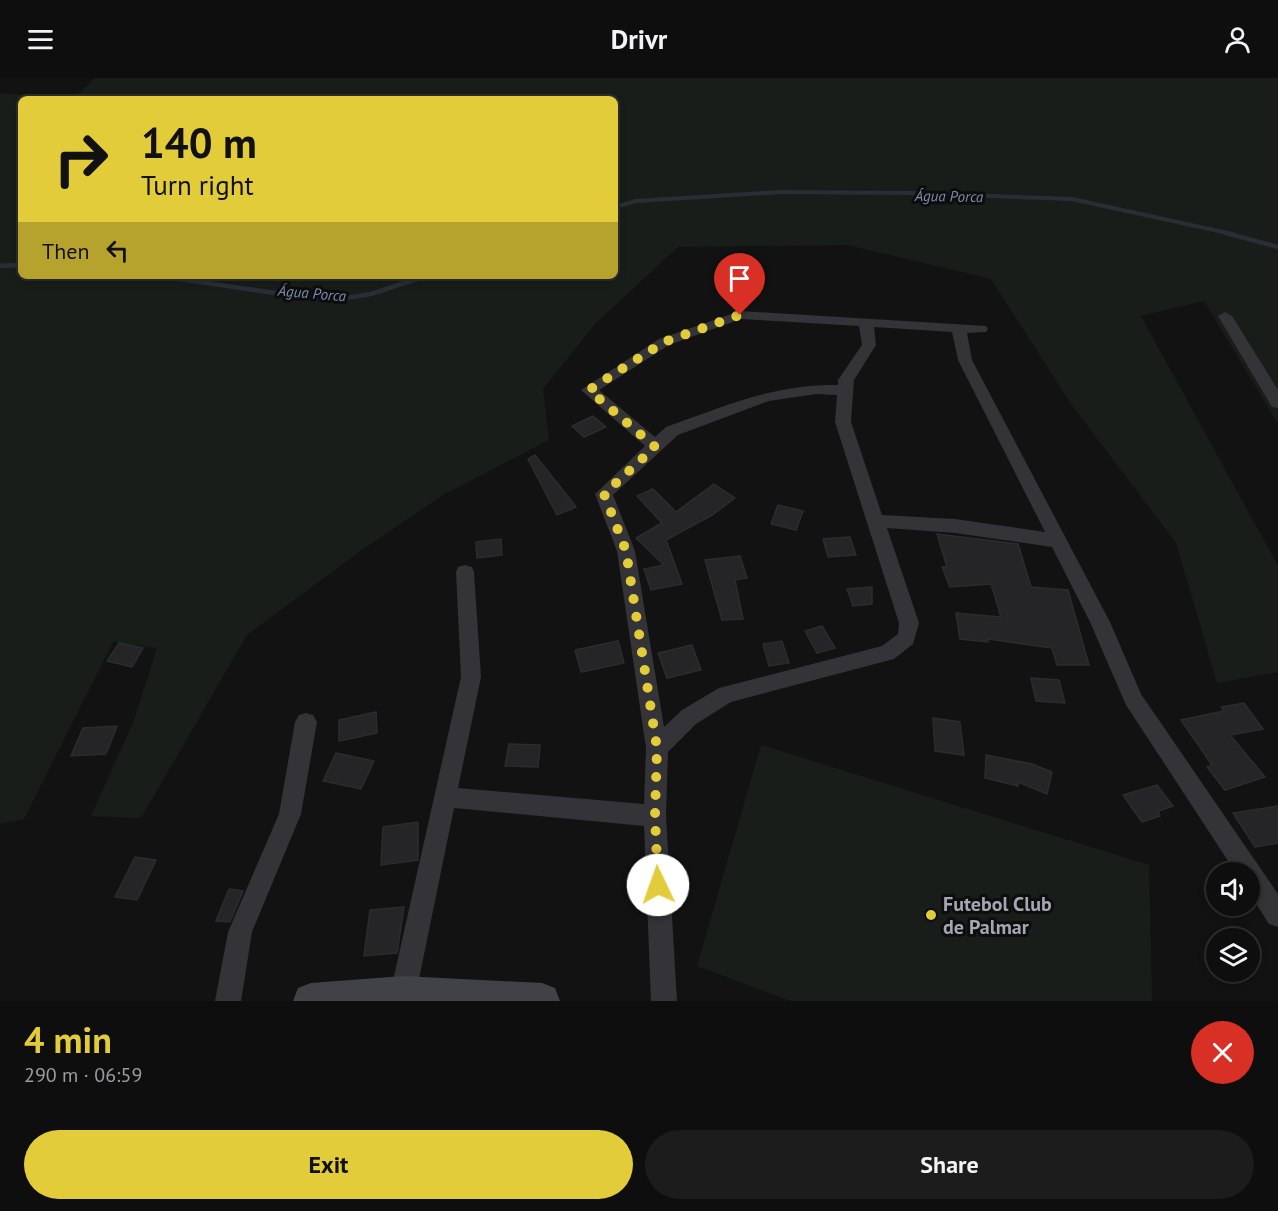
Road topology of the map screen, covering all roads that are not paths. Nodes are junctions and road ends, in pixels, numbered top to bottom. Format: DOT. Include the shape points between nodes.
graph roads {
  1 [pos="1225,316"];
  2 [pos="866,324"];
  3 [pos="959,328"];
  4 [pos="981,329"];
  5 [pos="845,390"];
  6 [pos="1278,403"];
  7 [pos="655,447"];
  8 [pos="875,521"];
  9 [pos="1059,541"];
  10 [pos="465,572"];
  11 [pos="306,722"];
  12 [pos="657,748"];
  13 [pos="446,797"];
  14 [pos="655,816"];
  15 [pos="1278,915"];
  16 [pos="403,994"];
  17 [pos="228,1001"];
  18 [pos="311,1001"];
  19 [pos="542,1001"];
  20 [pos="664,1001"];
  1 -- 6 [label="street"];
  2 -- 3 [label="street"];
  2 -- 5 [label="street" via="869,345 846,380"];
  2 -- 7 [label="street" via="740,315 664,342 589,390"];
  3 -- 4 [label="street"];
  3 -- 9 [label="street" via="965,360"];
  5 -- 7 [label="street" via="796,391 746,401 672,431"];
  5 -- 8 [label="street" via="843,422"];
  7 -- 12 [label="street" via="604,494 626,551"];
  8 -- 9 [label="street" via="945,525"];
  8 -- 12 [label="street" via="909,622 910,635 903,644 887,653 726,694 689,717"];
  9 -- 15 [label="street" via="1133,699"];
  10 -- 13 [label="street" via="471,677"];
  11 -- 17 [label="street" via="290,814 240,932"];
  12 -- 14 [label="street"];
  13 -- 14 [label="street"];
  13 -- 16 [label="street"];
  14 -- 20 [label="street"];
  16 -- 18 [label="main road"];
  16 -- 19 [label="main road"];
}
